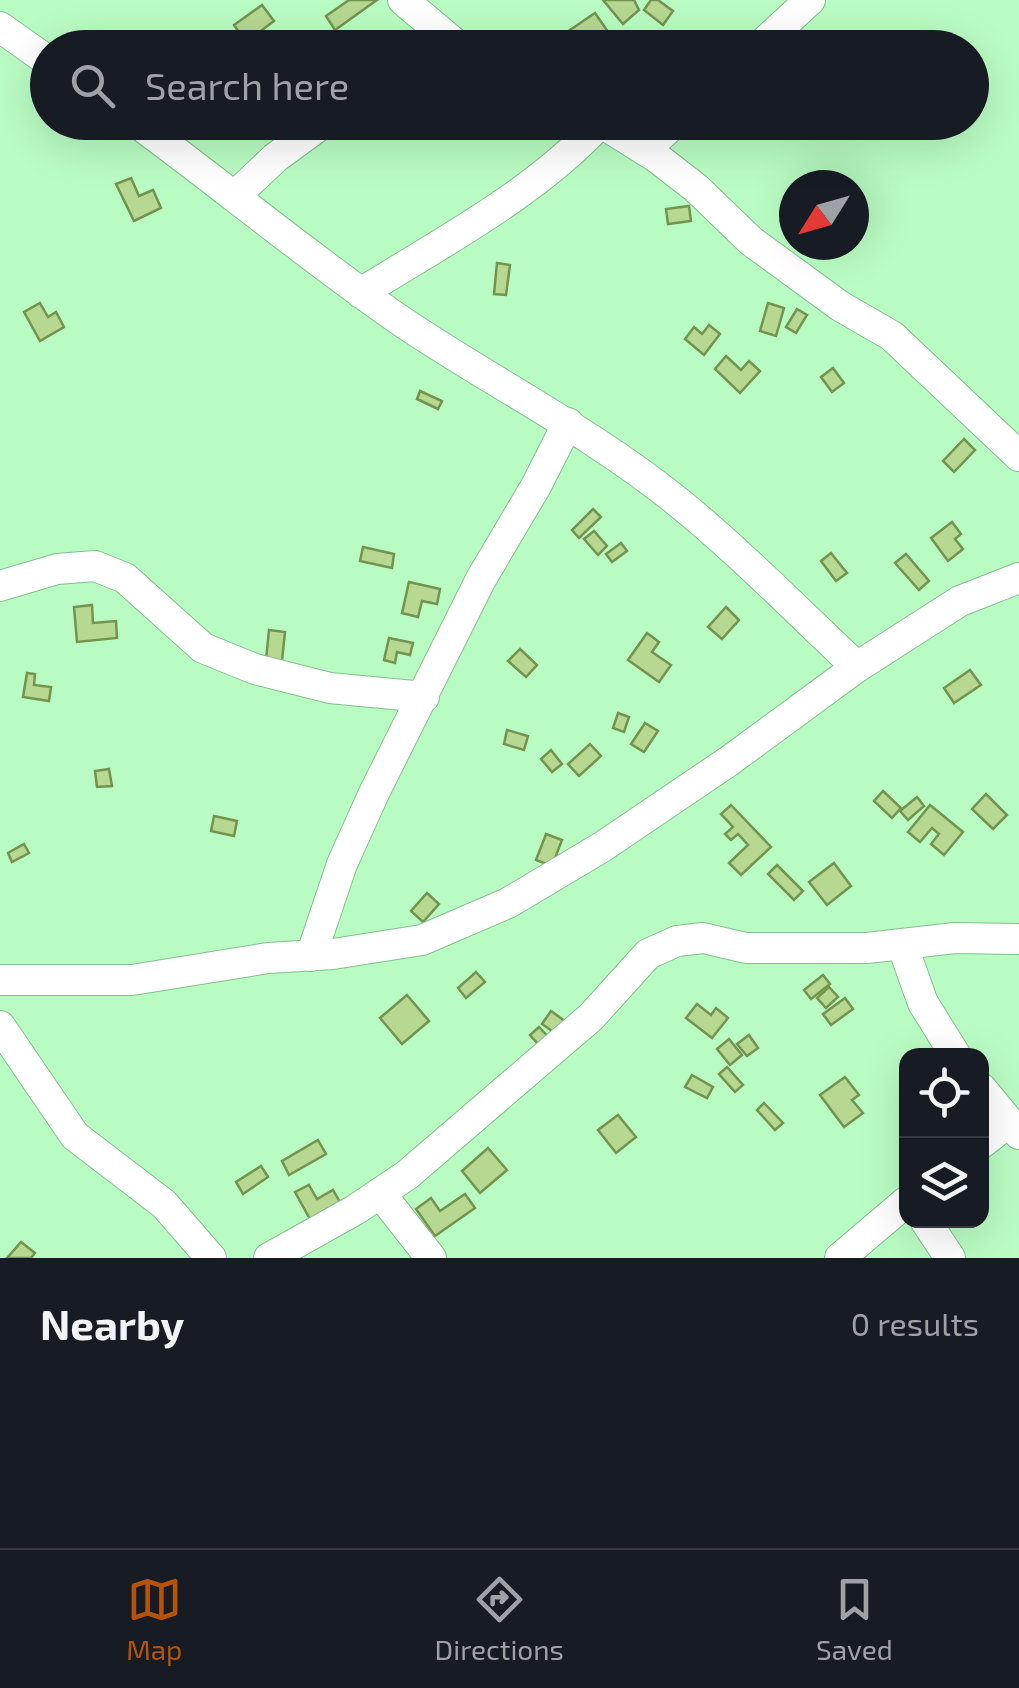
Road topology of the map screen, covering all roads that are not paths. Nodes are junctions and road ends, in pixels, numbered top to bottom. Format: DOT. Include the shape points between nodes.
graph roads {
  1 [pos="402,0"];
  2 [pos="810,0"];
  3 [pos="0,27"];
  4 [pos="437,30"];
  5 [pos="778,30"];
  6 [pos="30,48"];
  7 [pos="161,140"];
  8 [pos="300,140"];
  9 [pos="585,140"];
  10 [pos="628,140"];
  11 [pos="655,140"];
  12 [pos="644,150"];
  13 [pos="236,195"];
  14 [pos="362,292"];
  15 [pos="568,423"];
  16 [pos="1019,456"];
  17 [pos="1019,578"];
  18 [pos="0,586"];
  19 [pos="856,668"];
  20 [pos="424,696"];
  21 [pos="1019,938"];
  22 [pos="902,944"];
  23 [pos="311,956"];
  24 [pos="0,980"];
  25 [pos="0,1026"];
  26 [pos="951,1048"];
  27 [pos="989,1098"];
  28 [pos="1014,1128"];
  29 [pos="989,1140"];
  30 [pos="380,1194"];
  31 [pos="899,1208"];
  32 [pos="930,1228"];
  33 [pos="211,1258"];
  34 [pos="269,1258"];
  35 [pos="431,1258"];
  36 [pos="840,1258"];
  37 [pos="950,1258"];
  1 -- 4 [label="street"];
  2 -- 5 [label="street"];
  3 -- 6 [label="street"];
  7 -- 13 [label="street"];
  8 -- 13 [label="street"];
  9 -- 14 [label="street" via="540,179"];
  10 -- 12 [label="street"];
  11 -- 12 [label="street"];
  12 -- 16 [label="street" via="751,240 892,336"];
  13 -- 14 [label="street"];
  14 -- 15 [label="street"];
  15 -- 19 [label="street" via="678,502"];
  15 -- 20 [label="street"];
  17 -- 19 [label="street" via="960,601"];
  18 -- 20 [label="street" via="94,566 125,578 203,648 330,688"];
  19 -- 23 [label="street" via="650,815 508,902 422,940"];
  20 -- 23 [label="street" via="342,864"];
  21 -- 22 [label="street"];
  22 -- 26 [label="street" via="923,1002"];
  22 -- 30 [label="street" via="746,948 702,938 648,954 591,1017"];
  23 -- 24 [label="street" via="132,980"];
  25 -- 33 [label="street" via="74,1136 164,1204"];
  27 -- 28 [label="street"];
  28 -- 29 [label="street"];
  30 -- 34 [label="street"];
  30 -- 35 [label="street"];
  31 -- 36 [label="street"];
  32 -- 37 [label="street"];
}
